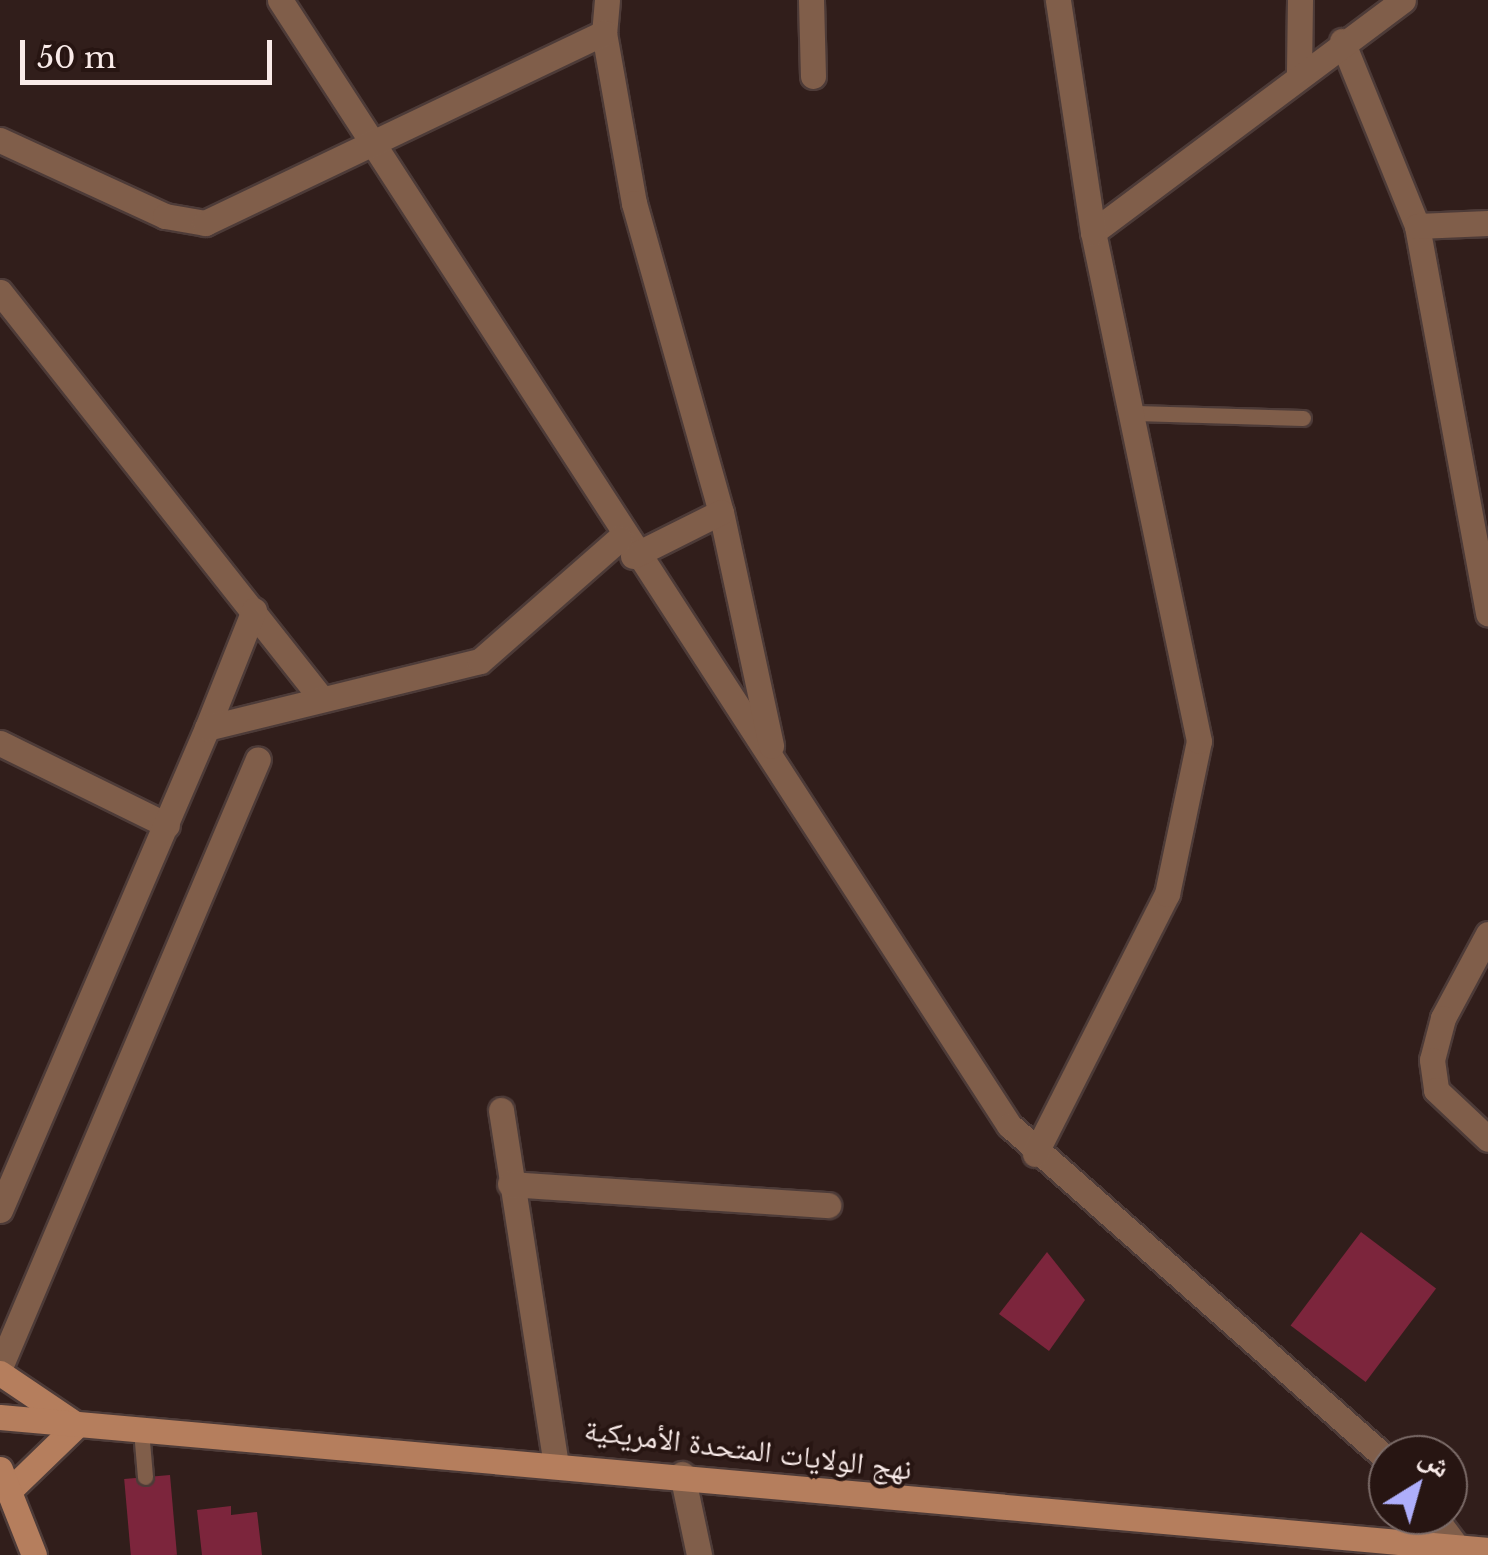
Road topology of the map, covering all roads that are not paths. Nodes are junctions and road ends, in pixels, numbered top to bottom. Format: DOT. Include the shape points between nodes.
graph roads {
  1 [pos="280,0"];
  2 [pos="607,0"];
  3 [pos="811,0"];
  4 [pos="1058,0"];
  5 [pos="1300,0"];
  6 [pos="1403,0"];
  7 [pos="604,33"];
  8 [pos="1342,41"];
  9 [pos="1299,72"];
  10 [pos="813,76"];
  11 [pos="0,140"];
  12 [pos="364,140"];
  13 [pos="1488,223"];
  14 [pos="1418,226"];
  15 [pos="1093,232"];
  16 [pos="0,292"];
  17 [pos="1135,414"];
  18 [pos="1303,418"];
  19 [pos="720,512"];
  20 [pos="627,547"];
  21 [pos="254,610"];
  22 [pos="1488,614"];
  23 [pos="321,698"];
  24 [pos="207,728"];
  25 [pos="0,743"];
  26 [pos="258,760"];
  27 [pos="774,761"];
  28 [pos="167,825"];
  29 [pos="1488,934"];
  30 [pos="501,1110"];
  31 [pos="1488,1139"];
  32 [pos="1035,1154"];
  33 [pos="510,1184"];
  34 [pos="828,1205"];
  35 [pos="0,1210"];
  36 [pos="0,1370"];
  37 [pos="0,1416"];
  38 [pos="77,1425"];
  39 [pos="141,1430"];
  40 [pos="1368,1443"];
  41 [pos="555,1460"];
  42 [pos="682,1474"];
  43 [pos="146,1477"];
  44 [pos="5,1480"];
  45 [pos="1448,1535"];
  46 [pos="1457,1546"];
  47 [pos="1488,1550"];
  48 [pos="34,1555"];
  49 [pos="698,1555"];
  1 -- 12 [label="street"];
  2 -- 7 [label="street"];
  3 -- 10 [label="street"];
  4 -- 15 [label="street"];
  5 -- 9 [label="street"];
  6 -- 8 [label="street"];
  7 -- 12 [label="street"];
  7 -- 19 [label="street" via="634,202"];
  8 -- 9 [label="street"];
  8 -- 14 [label="street"];
  9 -- 15 [label="street"];
  11 -- 12 [label="street" via="166,216 205,223"];
  12 -- 20 [label="street"];
  13 -- 14 [label="street"];
  14 -- 22 [label="street"];
  15 -- 17 [label="street"];
  16 -- 21 [label="street"];
  17 -- 18 [label="lane"];
  17 -- 32 [label="street" via="1199,741 1195,793 1167,894"];
  19 -- 20 [label="street"];
  19 -- 27 [label="street"];
  20 -- 23 [label="street" via="480,661"];
  20 -- 27 [label="street"];
  21 -- 23 [label="street"];
  21 -- 24 [label="street"];
  23 -- 24 [label="street"];
  24 -- 28 [label="street"];
  25 -- 28 [label="street"];
  26 -- 36 [label="street"];
  27 -- 32 [label="street" via="942,1028"];
  28 -- 35 [label="street"];
  29 -- 31 [label="street" via="1443,1018 1432,1060 1436,1090"];
  30 -- 33 [label="street"];
  32 -- 40 [label="street"];
  33 -- 34 [label="street"];
  33 -- 41 [label="street"];
  36 -- 38 [label="street"];
  37 -- 38 [label="street, نهج الولايات المتحدة الأمريكية"];
  38 -- 39 [label="street, نهج الولايات المتحدة الأمريكية"];
  38 -- 44 [label="street"];
  39 -- 41 [label="street, نهج الولايات المتحدة الأمريكية"];
  39 -- 43 [label="lane"];
  41 -- 42 [label="street, نهج الولايات المتحدة الأمريكية"];
  42 -- 46 [label="street, نهج الولايات المتحدة الأمريكية" via="962,1508"];
  42 -- 49 [label="street"];
  44 -- 48 [label="street"];
  45 -- 46 [label="street"];
  46 -- 47 [label="street, نهج الولايات المتحدة الأمريكية"];
}
